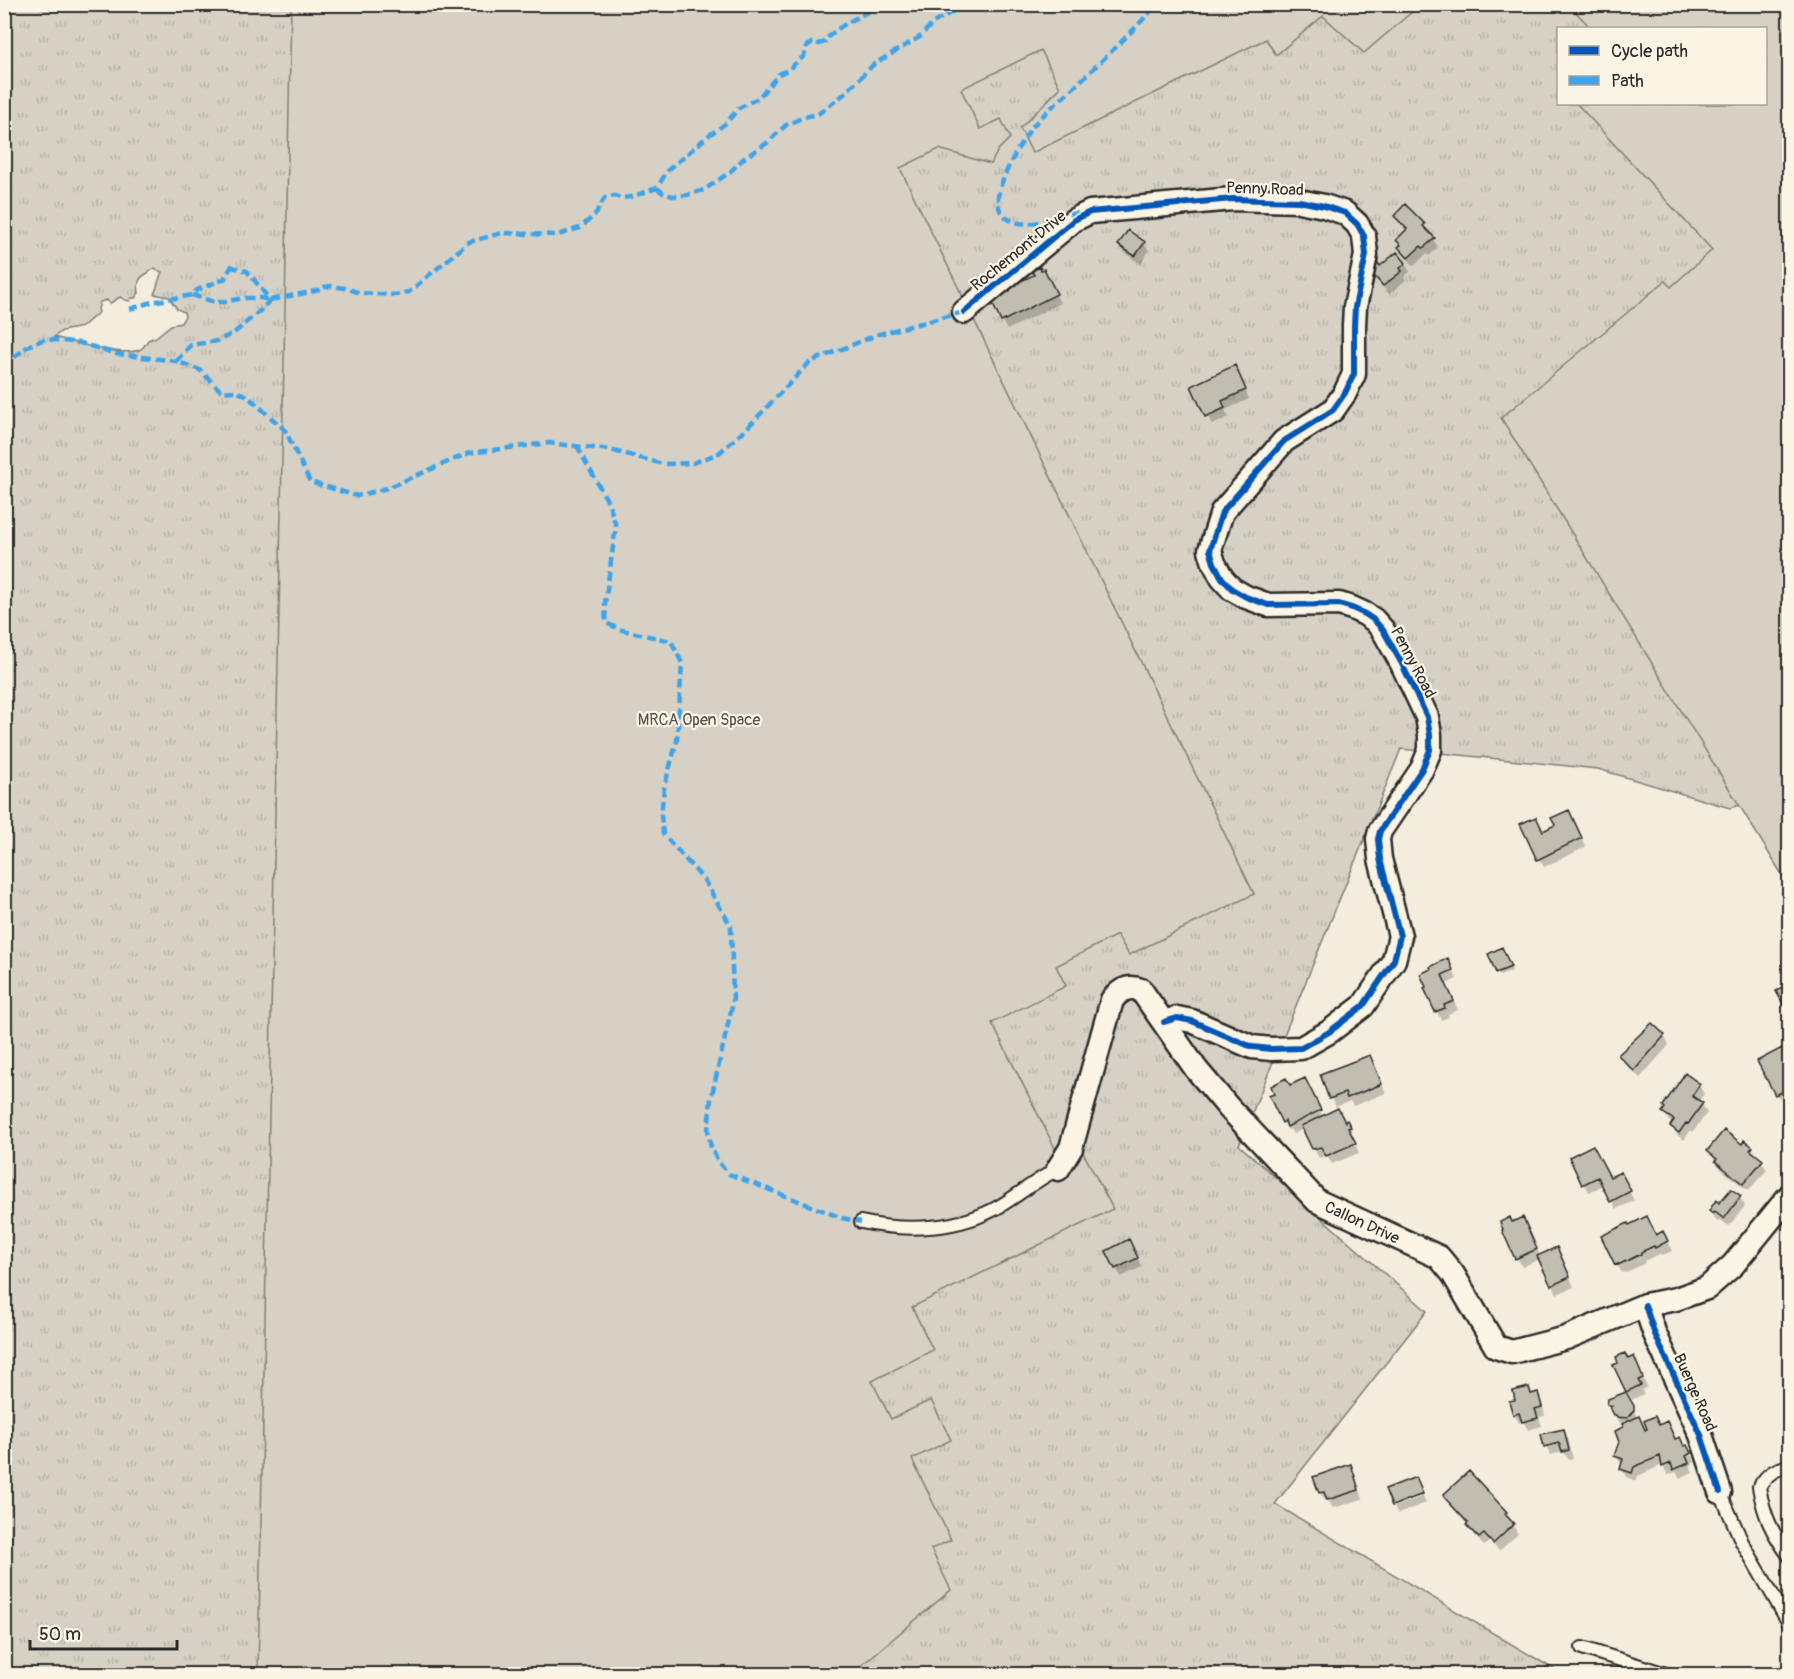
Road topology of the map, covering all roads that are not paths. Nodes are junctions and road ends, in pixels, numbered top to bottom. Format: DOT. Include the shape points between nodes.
graph roads {
  1 [pos="1090,212"];
  2 [pos="964,312"];
  3 [pos="1164,1022"];
  4 [pos="1058,1169"];
  5 [pos="1790,1195"];
  6 [pos="861,1222"];
  7 [pos="1645,1305"];
  8 [pos="1790,1466"];
  9 [pos="1720,1492"];
  10 [pos="1790,1557"];
  11 [pos="1790,1625"];
  12 [pos="1582,1648"];
  13 [pos="1666,1674"];
  1 -- 2 [label="street, Rochemont Drive" via="1074,220"];
  1 -- 3 [label="street, Penny Road" via="1233,199 1299,201 1345,213 1357,224 1364,236 1366,255 1355,307 1354,374 1333,410 1284,441 1222,512 1210,550 1222,578 1246,597 1268,605 1339,604 1374,620 1402,664 1427,717 1430,735 1430,750 1422,769 1378,839 1400,936 1394,960 1363,1006 1301,1048 1252,1047 1192,1021 1177,1018"];
  3 -- 4 [label="street, Callon Drive" via="1141,990 1133,987 1119,991 1112,1000 1071,1148"];
  3 -- 7 [label="street, Callon Drive" via="1228,1108 1317,1201 1439,1257 1496,1347 1512,1352 1566,1338"];
  4 -- 6 [label="lane" via="966,1222 907,1229"];
  5 -- 7 [label="street, Callon Drive" via="1733,1265 1707,1288"];
  7 -- 9 [label="street, Buerge Road" via="1701,1435"];
  8 -- 10 [label="lane" via="1766,1475 1759,1487 1763,1509"];
  9 -- 11 [label="lane" via="1742,1542"];
  12 -- 13 [label="lane"];
}
